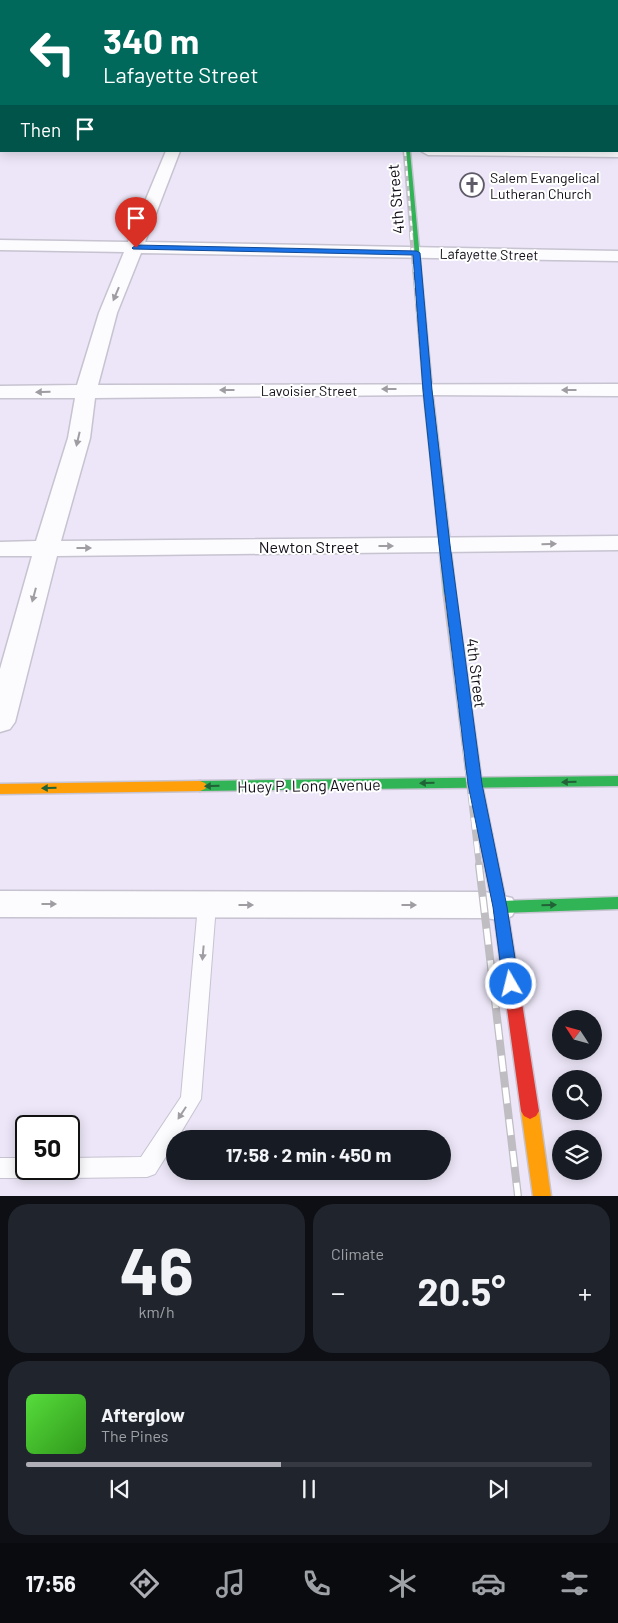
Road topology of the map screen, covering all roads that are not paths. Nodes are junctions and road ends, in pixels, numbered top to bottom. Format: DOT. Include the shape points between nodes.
graph roads {
  1 [pos="173,152"];
  2 [pos="408,152"];
  3 [pos="523,152"];
  4 [pos="618,153"];
  5 [pos="0,245"];
  6 [pos="136,248"];
  7 [pos="417,253"];
  8 [pos="618,256"];
  9 [pos="428,390"];
  10 [pos="618,390"];
  11 [pos="86,391"];
  12 [pos="0,392"];
  13 [pos="618,543"];
  14 [pos="444,545"];
  15 [pos="46,548"];
  16 [pos="0,549"];
  17 [pos="0,722"];
  18 [pos="618,781"];
  19 [pos="475,784"];
  20 [pos="0,789"];
  21 [pos="618,903"];
  22 [pos="0,904"];
  23 [pos="207,904"];
  24 [pos="500,907"];
  25 [pos="0,1168"];
  26 [pos="15,1168"];
  27 [pos="80,1168"];
  28 [pos="542,1196"];
  1 -- 6 [label="street"];
  2 -- 7 [label="street, 4th Street"];
  3 -- 4 [label="street"];
  5 -- 6 [label="street, Lafayette Street"];
  6 -- 7 [label="street, Lafayette Street"];
  6 -- 11 [label="street, one-way" via="108,313"];
  7 -- 8 [label="street, Lafayette Street"];
  7 -- 9 [label="street, 4th Street"];
  10 -- 9 [label="street, Lavoisier Street, one-way"];
  9 -- 11 [label="street, Lavoisier Street, one-way"];
  9 -- 14 [label="street, 4th Street"];
  11 -- 12 [label="street, Lavoisier Street, one-way"];
  11 -- 15 [label="street, one-way" via="79,438"];
  14 -- 13 [label="street, Newton Street, one-way"];
  15 -- 14 [label="street, Newton Street, one-way"];
  14 -- 19 [label="street, 4th Street"];
  15 -- 16 [label="street, Newton Street"];
  15 -- 17 [label="street, one-way"];
  18 -- 19 [label="street, Huey P. Long Avenue, one-way"];
  19 -- 20 [label="street, Huey P. Long Avenue, one-way"];
  19 -- 24 [label="street, 4th Street"];
  24 -- 21 [label="street, one-way"];
  22 -- 23 [label="street, one-way"];
  23 -- 24 [label="street, one-way"];
  23 -- 27 [label="lane, one-way" via="191,1099 147,1167"];
  24 -- 28 [label="street, 4th Street"];
  25 -- 26 [label="lane"];
}
